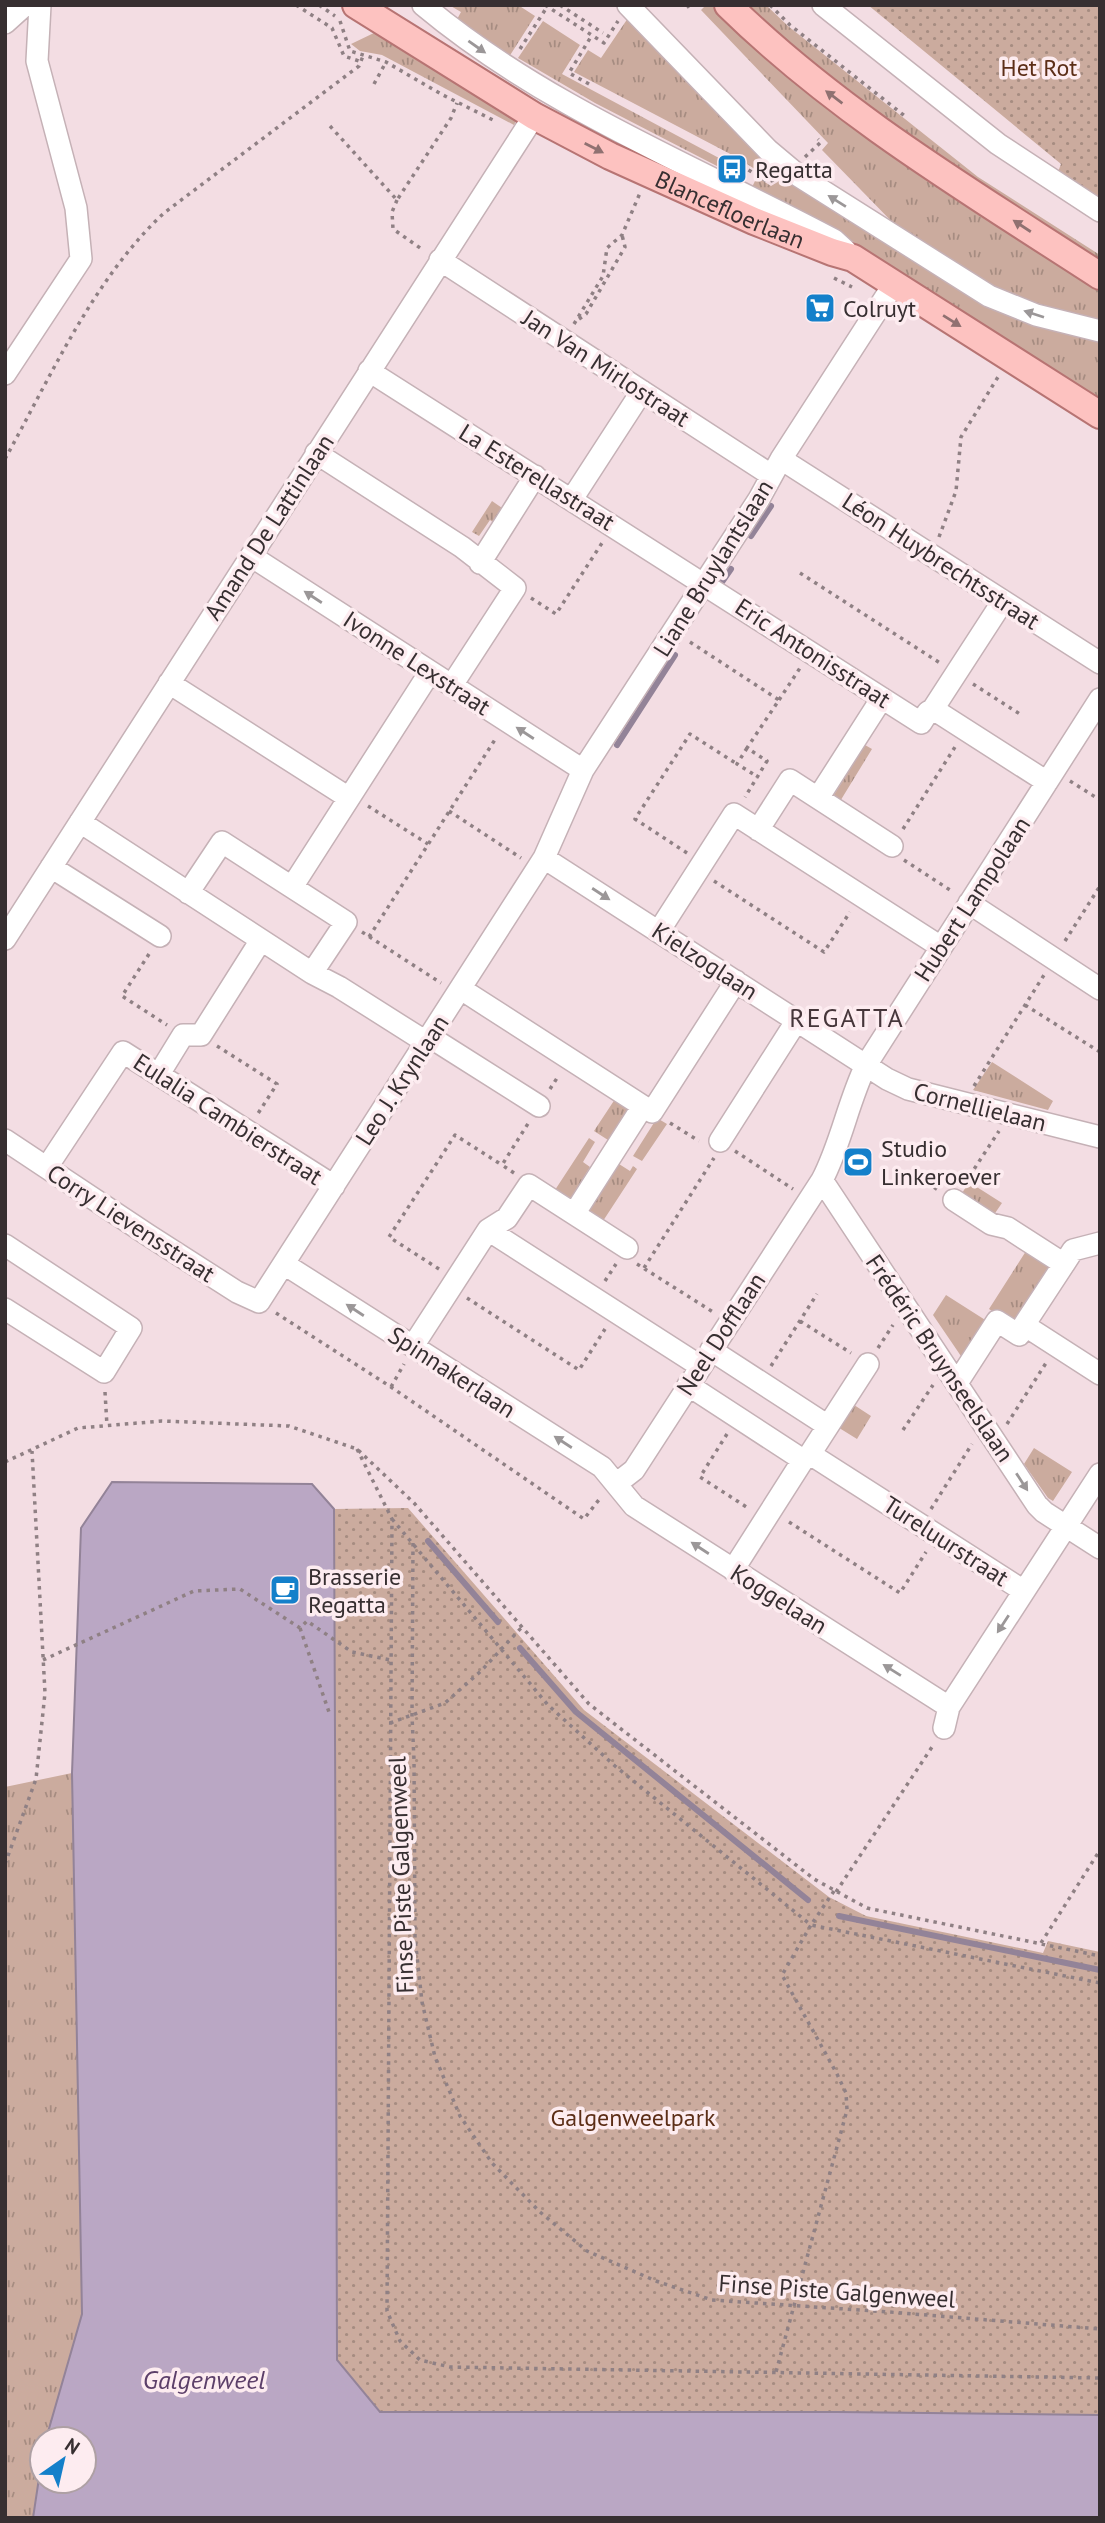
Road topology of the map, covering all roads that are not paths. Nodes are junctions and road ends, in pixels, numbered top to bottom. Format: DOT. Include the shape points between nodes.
graph roads {
  1 [pos="25,5"];
  2 [pos="40,5"];
  3 [pos="356,5"];
  4 [pos="423,5"];
  5 [pos="628,5"];
  6 [pos="728,5"];
  7 [pos="823,5"];
  8 [pos="5,23"];
  9 [pos="534,116"];
  10 [pos="1100,211"];
  11 [pos="853,258"];
  12 [pos="440,260"];
  13 [pos="1100,276"];
  14 [pos="894,284"];
  15 [pos="1100,331"];
  16 [pos="369,371"];
  17 [pos="5,374"];
  18 [pos="642,391"];
  19 [pos="1100,415"];
  20 [pos="316,453"];
  21 [pos="776,467"];
  22 [pos="535,476"];
  23 [pos="572,499"];
  24 [pos="251,556"];
  25 [pos="481,563"];
  26 [pos="704,583"];
  27 [pos="1003,601"];
  28 [pos="1100,663"];
  29 [pos="430,672"];
  30 [pos="169,683"];
  31 [pos="452,685"];
  32 [pos="882,698"];
  33 [pos="1100,699"];
  34 [pos="927,716"];
  35 [pos="583,770"];
  36 [pos="1050,776"];
  37 [pos="350,797"];
  38 [pos="818,798"];
  39 [pos="80,822"];
  40 [pos="758,830"];
  41 [pos="895,851"];
  42 [pos="541,863"];
  43 [pos="51,867"];
  44 [pos="292,887"];
  45 [pos="188,893"];
  46 [pos="969,903"];
  47 [pos="659,931"];
  48 [pos="160,936"];
  49 [pos="5,939"];
  50 [pos="261,940"];
  51 [pos="941,947"];
  52 [pos="313,973"];
  53 [pos="736,981"];
  54 [pos="1100,989"];
  55 [pos="459,991"];
  56 [pos="797,1020"];
  57 [pos="428,1040"];
  58 [pos="866,1065"];
  59 [pos="159,1074"];
  60 [pos="539,1106"];
  61 [pos="656,1110"];
  62 [pos="1100,1137"];
  63 [pos="5,1140"];
  64 [pos="720,1141"];
  65 [pos="47,1167"];
  66 [pos="822,1180"];
  67 [pos="334,1186"];
  68 [pos="954,1200"];
  69 [pos="574,1214"];
  70 [pos="488,1230"];
  71 [pos="1100,1243"];
  72 [pos="5,1245"];
  73 [pos="624,1251"];
  74 [pos="1065,1261"];
  75 [pos="284,1264"];
  76 [pos="259,1302"];
  77 [pos="5,1309"];
  78 [pos="1027,1327"];
  79 [pos="413,1346"];
  80 [pos="705,1358"];
  81 [pos="868,1364"];
  82 [pos="951,1374"];
  83 [pos="1100,1374"];
  84 [pos="688,1385"];
  85 [pos="826,1424"];
  86 [pos="807,1457"];
  87 [pos="1100,1474"];
  88 [pos="616,1484"];
  89 [pos="1066,1526"];
  90 [pos="1100,1548"];
  91 [pos="738,1562"];
  92 [pos="1024,1591"];
  93 [pos="949,1707"];
  94 [pos="944,1728"];
  1 -- 8 [label="street"];
  2 -- 17 [label="street" via="37,61 76,208 81,258"];
  3 -- 9 [label="main road, Blancefloerlaan"];
  4 -- 11 [label="street, one-way" via="508,68 605,124 834,240"];
  15 -- 5 [label="street, one-way" via="1036,315 989,296 799,176 768,150"];
  13 -- 6 [label="main road, one-way" via="871,124 799,70"];
  7 -- 10 [label="street" via="998,144"];
  9 -- 11 [label="main road, Blancefloerlaan, one-way" via="644,173"];
  9 -- 12 [label="street, Amand De Lattinlaan"];
  11 -- 14 [label="main road, Blancefloerlaan"];
  12 -- 16 [label="street, Amand De Lattinlaan"];
  12 -- 18 [label="street, Jan Van Mirlostraat"];
  14 -- 19 [label="main road, Blancefloerlaan, one-way"];
  14 -- 21 [label="street, Liane Bruylantslaan"];
  16 -- 20 [label="street, Amand De Lattinlaan"];
  16 -- 22 [label="street, La Esterellastraat"];
  18 -- 21 [label="street, Jan Van Mirlostraat"];
  18 -- 23 [label="street"];
  20 -- 24 [label="street, Amand De Lattinlaan"];
  20 -- 25 [label="street"];
  21 -- 26 [label="street, Liane Bruylantslaan"];
  21 -- 27 [label="street, Léon Huybrechtsstraat" via="929,553"];
  22 -- 23 [label="street, La Esterellastraat"];
  22 -- 25 [label="street"];
  23 -- 26 [label="street, La Esterellastraat"];
  29 -- 24 [label="street, Ivonne Lexstraat, one-way"];
  24 -- 30 [label="street, Amand De Lattinlaan"];
  25 -- 31 [label="street" via="507,582"];
  26 -- 32 [label="street, Eric Antonisstraat"];
  26 -- 35 [label="street, Liane Bruylantslaan"];
  27 -- 28 [label="street, Léon Huybrechtsstraat"];
  27 -- 34 [label="street" via="947,668"];
  29 -- 31 [label="street, Ivonne Lexstraat"];
  29 -- 37 [label="street"];
  30 -- 37 [label="street"];
  30 -- 39 [label="street, Amand De Lattinlaan"];
  35 -- 31 [label="street, Ivonne Lexstraat, one-way"];
  32 -- 34 [label="street, Eric Antonisstraat"];
  32 -- 38 [label="street"];
  33 -- 36 [label="street, Hubert Lampolaan"];
  34 -- 36 [label="street, Eric Antonisstraat"];
  35 -- 42 [label="street, Liane Bruylantslaan"];
  36 -- 46 [label="street, Hubert Lampolaan"];
  37 -- 44 [label="street"];
  38 -- 40 [label="street" via="790,780"];
  38 -- 41 [label="street"];
  39 -- 43 [label="street, Amand De Lattinlaan"];
  39 -- 45 [label="street"];
  40 -- 47 [label="street" via="734,814"];
  40 -- 51 [label="street"];
  42 -- 47 [label="street, Kielzoglaan, one-way"];
  42 -- 55 [label="street, Leo J. Krynlaan"];
  43 -- 48 [label="street"];
  43 -- 49 [label="street, Amand De Lattinlaan"];
  44 -- 45 [label="street" via="222,842"];
  44 -- 52 [label="street" via="346,922"];
  45 -- 50 [label="street"];
  46 -- 51 [label="street, Hubert Lampolaan"];
  46 -- 54 [label="street"];
  47 -- 53 [label="street, Kielzoglaan"];
  50 -- 52 [label="street"];
  50 -- 59 [label="street"];
  51 -- 58 [label="street, Hubert Lampolaan"];
  52 -- 57 [label="street"];
  53 -- 56 [label="street, Kielzoglaan"];
  53 -- 61 [label="street"];
  55 -- 57 [label="street, Leo J. Krynlaan"];
  55 -- 61 [label="street"];
  56 -- 58 [label="street, Kielzoglaan"];
  56 -- 64 [label="street"];
  57 -- 60 [label="street"];
  57 -- 67 [label="street, Leo J. Krynlaan"];
  58 -- 62 [label="street, Cornellielaan" via="908,1089"];
  58 -- 66 [label="street, Hubert Lampolaan"];
  59 -- 65 [label="street, Eulalia Cambierstraat" via="123,1052"];
  59 -- 67 [label="street, Eulalia Cambierstraat"];
  61 -- 69 [label="street"];
  63 -- 65 [label="street, Corry Lievensstraat"];
  65 -- 76 [label="street, Corry Lievensstraat"];
  66 -- 80 [label="street, Neel Dofflaan"];
  66 -- 82 [label="street, Frédéric Bruynseelslaan"];
  67 -- 75 [label="street, Leo J. Krynlaan"];
  68 -- 74 [label="street"];
  69 -- 70 [label="street" via="530,1185 507,1218"];
  69 -- 73 [label="street"];
  70 -- 79 [label="street"];
  70 -- 80 [label="street" via="679,1353"];
  71 -- 74 [label="street" via="1073,1250"];
  72 -- 77 [label="street" via="131,1328 104,1372"];
  74 -- 78 [label="street"];
  75 -- 76 [label="street, Leo J. Krynlaan"];
  79 -- 75 [label="street, Spinnakerlaan, one-way"];
  78 -- 82 [label="street" via="1018,1335 996,1321"];
  78 -- 83 [label="street"];
  88 -- 79 [label="street, Spinnakerlaan, one-way" via="601,1467"];
  80 -- 84 [label="street, Neel Dofflaan"];
  80 -- 85 [label="street" via="740,1369"];
  81 -- 85 [label="street"];
  82 -- 89 [label="street, Frédéric Bruynseelslaan, one-way" via="1037,1505"];
  84 -- 86 [label="street, Tureluurstraat"];
  84 -- 88 [label="street, Neel Dofflaan" via="634,1469"];
  85 -- 86 [label="street"];
  86 -- 91 [label="street"];
  86 -- 92 [label="street, Tureluurstraat"];
  87 -- 89 [label="street"];
  91 -- 88 [label="street, Koggelaan, one-way" via="634,1506"];
  89 -- 90 [label="street, Frédéric Bruynseelslaan"];
  89 -- 92 [label="street"];
  93 -- 91 [label="street, Koggelaan, one-way"];
  92 -- 93 [label="street, one-way"];
  93 -- 94 [label="street"];
}
